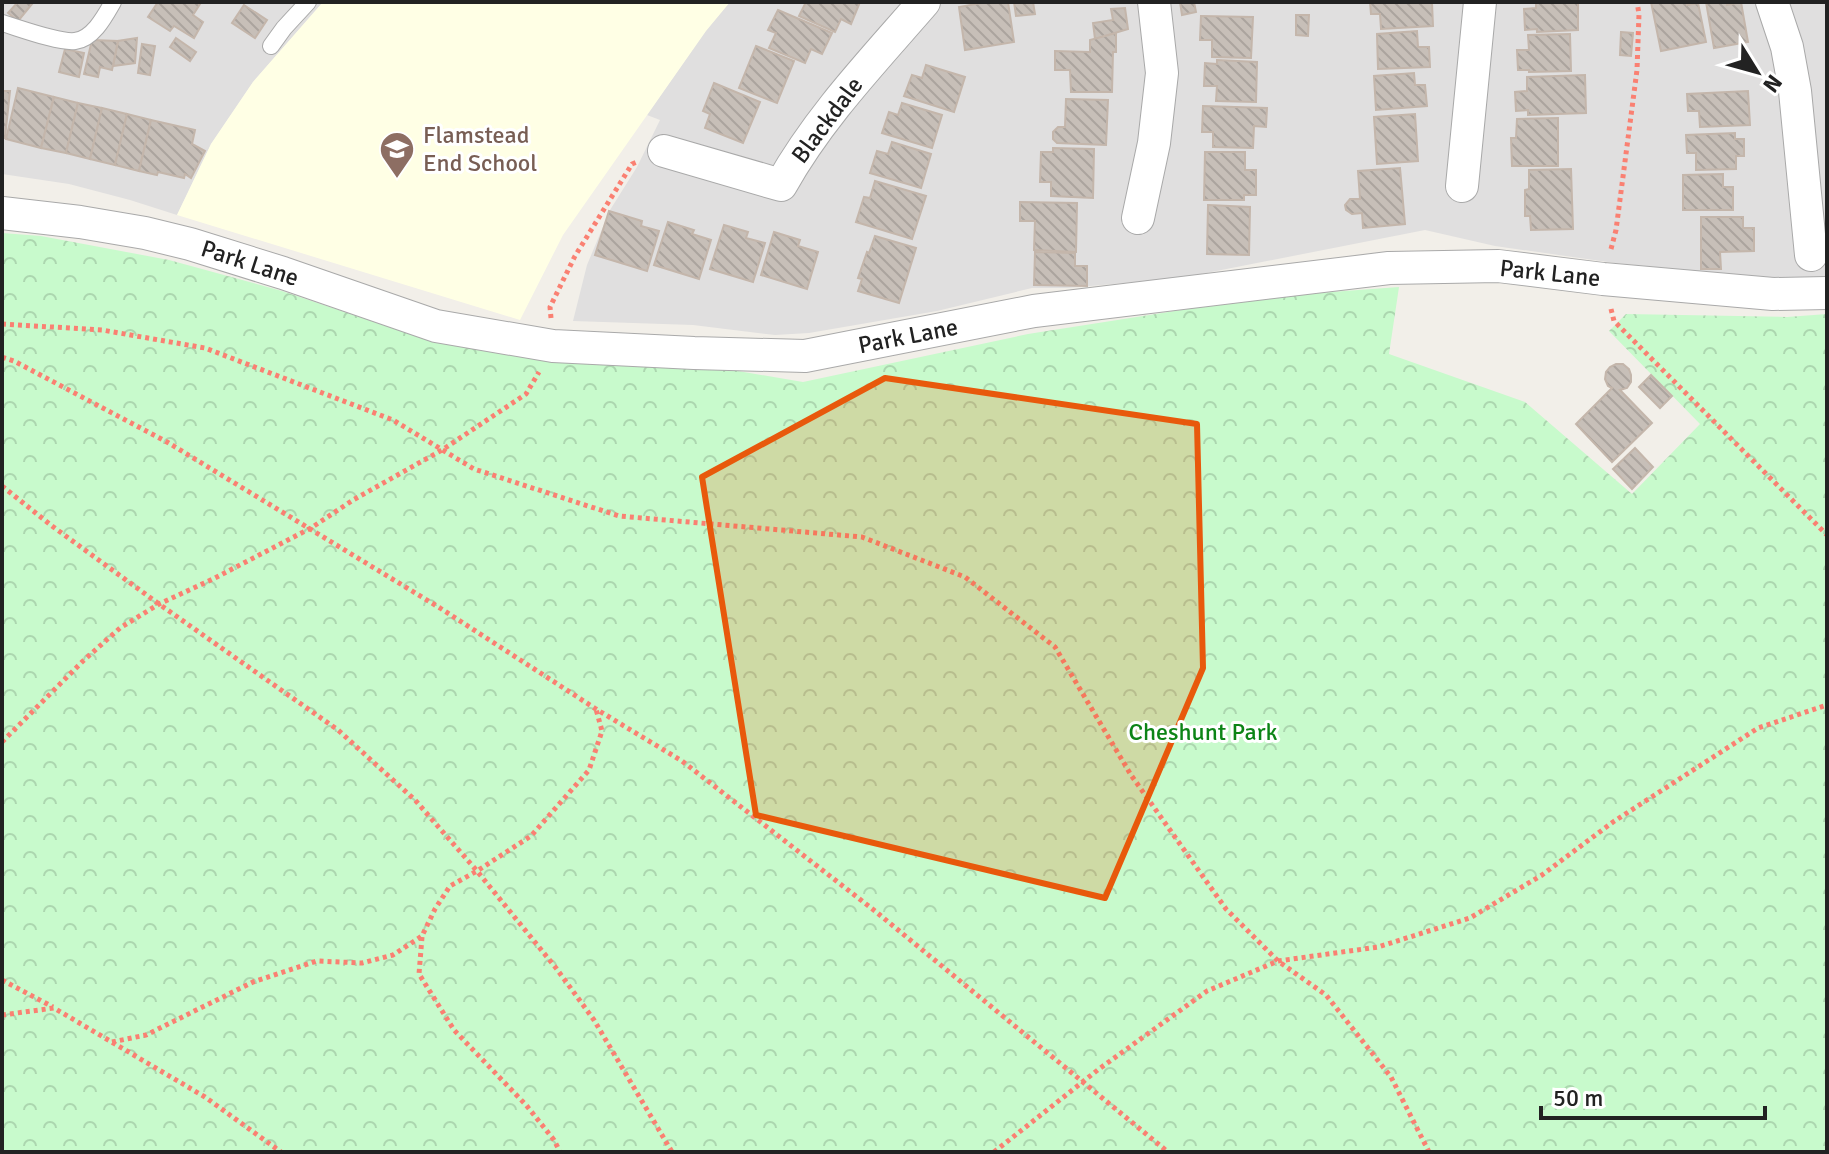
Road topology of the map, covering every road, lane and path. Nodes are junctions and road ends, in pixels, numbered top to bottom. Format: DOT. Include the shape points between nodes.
graph roads {
  1 [pos="113,2"];
  2 [pos="308,2"];
  3 [pos="924,2"];
  4 [pos="1154,2"];
  5 [pos="1480,2"];
  6 [pos="1637,2"];
  7 [pos="1772,2"];
  8 [pos="2,23"];
  9 [pos="271,46"];
  10 [pos="664,151"];
  11 [pos="1462,186"];
  12 [pos="2,213"];
  13 [pos="1138,218"];
  14 [pos="1811,255"];
  15 [pos="1603,279"];
  16 [pos="1827,293"];
  17 [pos="2,324"];
  18 [pos="553,346"];
  19 [pos="2,357"];
  20 [pos="442,450"];
  21 [pos="2,486"];
  22 [pos="311,528"];
  23 [pos="1827,535"];
  24 [pos="159,604"];
  25 [pos="1827,705"];
  26 [pos="596,709"];
  27 [pos="2,742"];
  28 [pos="477,871"];
  29 [pos="422,936"];
  30 [pos="1278,961"];
  31 [pos="2,980"];
  32 [pos="54,1008"];
  33 [pos="2,1015"];
  34 [pos="112,1042"];
  35 [pos="1083,1082"];
  36 [pos="281,1152"];
  37 [pos="560,1152"];
  38 [pos="672,1152"];
  39 [pos="994,1152"];
  40 [pos="1168,1152"];
  41 [pos="1429,1152"];
  1 -- 8 [label="lane" via="90,34 76,41"];
  2 -- 9 [label="lane"];
  3 -- 10 [label="street, Blackdale" via="841,97 781,185"];
  4 -- 13 [label="street" via="1162,73"];
  5 -- 11 [label="street"];
  6 -- 15 [label="path" via="1637,70 1616,230"];
  7 -- 14 [label="street" via="1795,91"];
  10 -- 18 [label="path" via="632,164 575,256 550,307"];
  12 -- 18 [label="street, Park Lane" via="190,244 436,326"];
  15 -- 16 [label="street, Park Lane" via="1773,294"];
  15 -- 18 [label="street, Park Lane" via="1498,266 1389,268 1034,311 805,356"];
  15 -- 23 [label="path" via="1614,321"];
  17 -- 20 [label="path" via="102,330 205,348 393,420"];
  18 -- 20 [label="path" via="526,394"];
  19 -- 22 [label="path" via="167,442"];
  20 -- 22 [label="path"];
  20 -- 30 [label="path" via="474,469 619,516 862,537 965,577 1055,647 1131,775 1217,897"];
  21 -- 24 [label="path"];
  22 -- 24 [label="path"];
  22 -- 26 [label="path"];
  24 -- 27 [label="path" via="120,628"];
  24 -- 28 [label="path" via="338,730 415,800"];
  25 -- 30 [label="path" via="1758,728 1470,918 1378,947"];
  26 -- 28 [label="path" via="602,731 589,770 531,836"];
  26 -- 35 [label="path" via="682,761"];
  28 -- 29 [label="path" via="450,886"];
  28 -- 38 [label="path" via="594,1020"];
  29 -- 34 [label="path" via="393,955 362,963 317,961 253,982 146,1035"];
  29 -- 37 [label="path" via="419,974 454,1030 526,1105"];
  30 -- 35 [label="path" via="1207,991"];
  30 -- 41 [label="path" via="1326,995 1391,1077"];
  31 -- 32 [label="path"];
  32 -- 33 [label="path"];
  32 -- 34 [label="path"];
  34 -- 36 [label="path" via="205,1097"];
  35 -- 39 [label="path"];
  35 -- 40 [label="path"];
}
